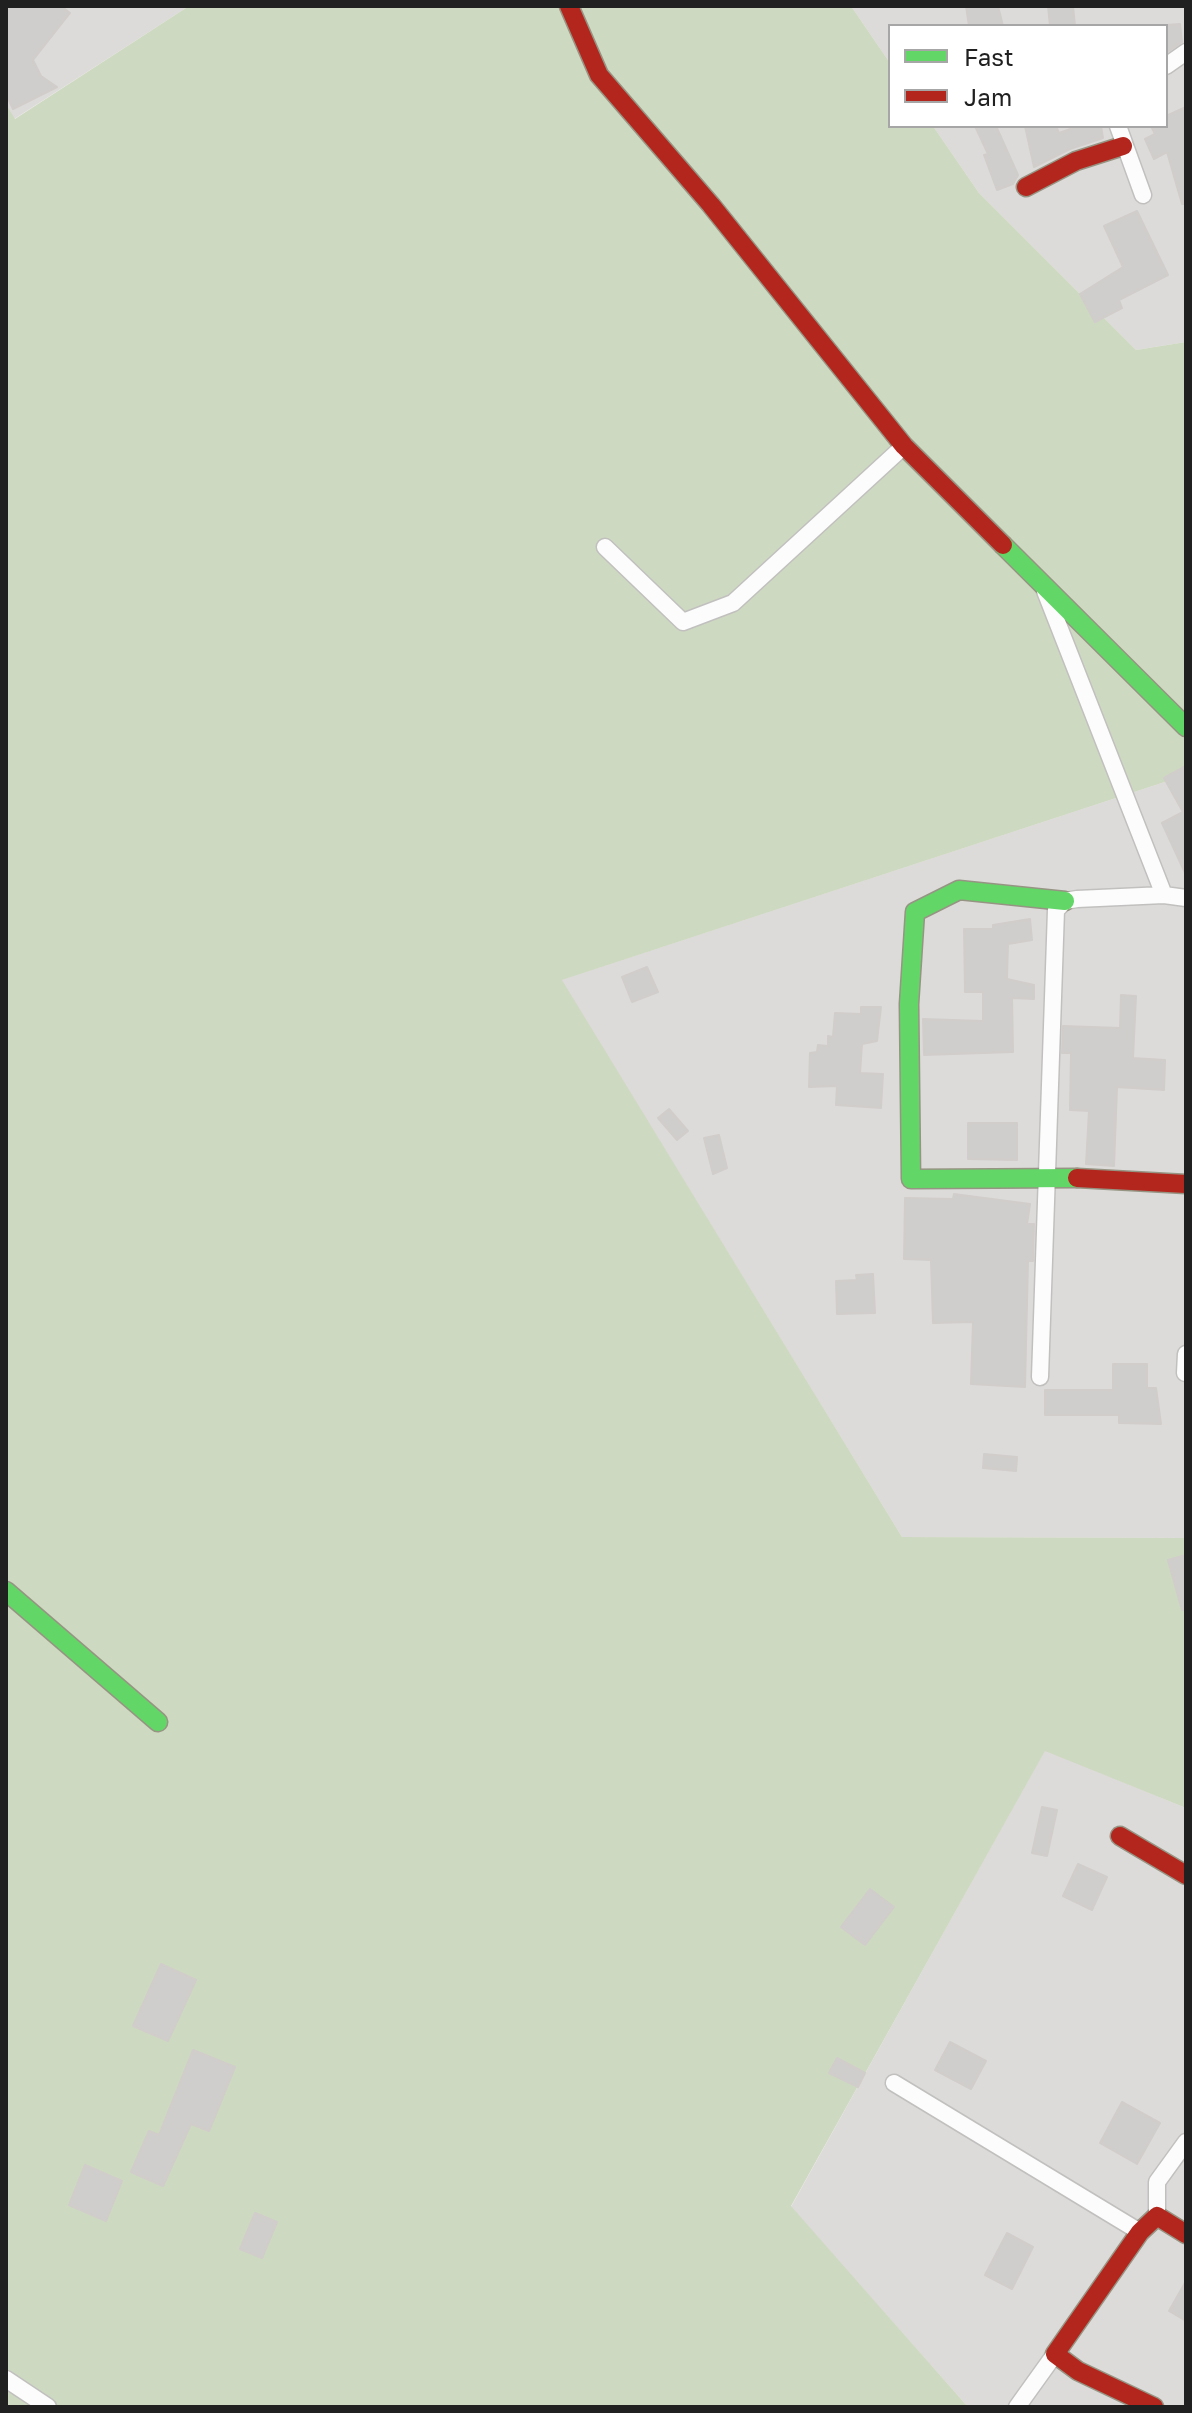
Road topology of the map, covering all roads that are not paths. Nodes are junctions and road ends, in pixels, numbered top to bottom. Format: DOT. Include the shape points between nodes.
graph roads {
  1 [pos="569,6"];
  2 [pos="1186,52"];
  3 [pos="1168,65"];
  4 [pos="1118,128"];
  5 [pos="1123,146"];
  6 [pos="1026,187"];
  7 [pos="1143,195"];
  8 [pos="904,446"];
  9 [pos="605,547"];
  10 [pos="1043,585"];
  11 [pos="1186,727"];
  12 [pos="1164,895"];
  13 [pos="1186,898"];
  14 [pos="1065,901"];
  15 [pos="1049,1176"];
  16 [pos="1186,1184"];
  17 [pos="1186,1354"];
  18 [pos="1185,1373"];
  19 [pos="1040,1377"];
  20 [pos="6,1591"];
  21 [pos="158,1722"];
  22 [pos="1120,1836"];
  23 [pos="1186,1875"];
  24 [pos="894,2083"];
  25 [pos="1186,2142"];
  26 [pos="1157,2216"];
  27 [pos="1140,2232"];
  28 [pos="1186,2234"];
  29 [pos="1055,2354"];
  30 [pos="6,2379"];
  31 [pos="48,2407"];
  32 [pos="1017,2407"];
  33 [pos="1154,2407"];
  1 -- 8 [label="street" via="599,75"];
  2 -- 3 [label="street"];
  4 -- 5 [label="street"];
  5 -- 6 [label="street" via="1076,161"];
  5 -- 7 [label="street"];
  8 -- 9 [label="street" via="733,603 683,622"];
  8 -- 10 [label="street"];
  10 -- 11 [label="street"];
  10 -- 12 [label="street"];
  12 -- 13 [label="street"];
  12 -- 14 [label="street"];
  14 -- 15 [label="street" via="1056,910"];
  14 -- 15 [label="street" via="959,890 915,912 909,1004 911,1179"];
  15 -- 16 [label="street"];
  15 -- 19 [label="street"];
  17 -- 18 [label="street"];
  20 -- 21 [label="street"];
  22 -- 23 [label="street"];
  24 -- 27 [label="street"];
  25 -- 26 [label="street" via="1157,2182"];
  26 -- 27 [label="street"];
  26 -- 28 [label="street"];
  27 -- 29 [label="street"];
  29 -- 32 [label="street"];
  29 -- 33 [label="street" via="1078,2371"];
  30 -- 31 [label="street"];
}
